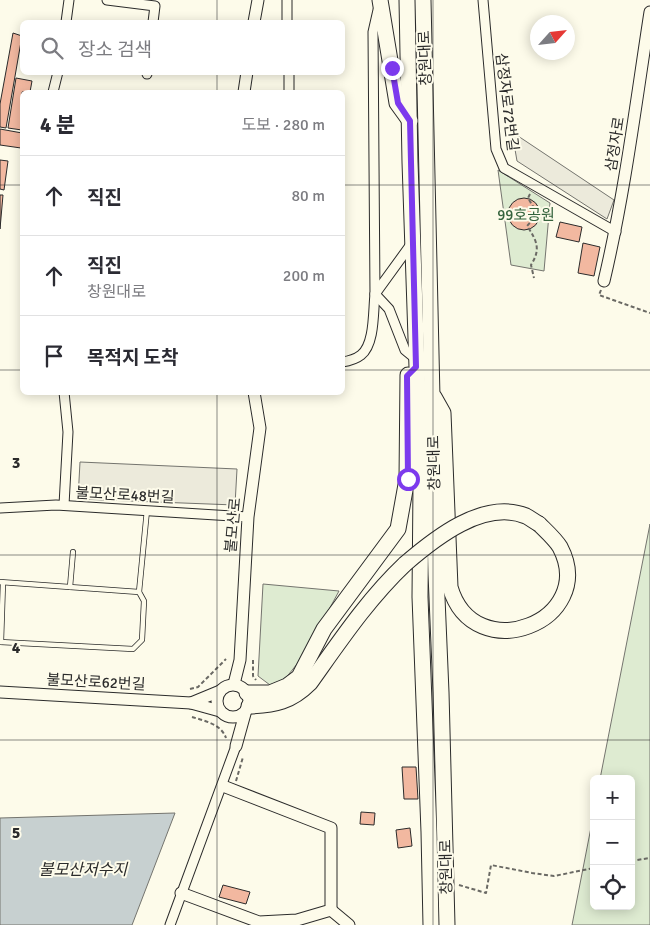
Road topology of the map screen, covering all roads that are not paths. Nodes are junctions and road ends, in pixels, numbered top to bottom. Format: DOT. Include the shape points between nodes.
graph roads {
  1 [pos="69,0"];
  2 [pos="107,0"];
  3 [pos="258,0"];
  4 [pos="287,0"];
  5 [pos="380,0"];
  6 [pos="407,0"];
  7 [pos="423,0"];
  8 [pos="483,0"];
  9 [pos="158,3"];
  10 [pos="650,12"];
  11 [pos="66,20"];
  12 [pos="154,20"];
  13 [pos="254,20"];
  14 [pos="287,20"];
  15 [pos="57,75"];
  16 [pos="247,75"];
  17 [pos="289,75"];
  18 [pos="54,90"];
  19 [pos="244,90"];
  20 [pos="289,90"];
  21 [pos="410,121"];
  22 [pos="616,232"];
  23 [pos="413,242"];
  24 [pos="604,281"];
  25 [pos="374,294"];
  26 [pos="345,361"];
  27 [pos="416,363"];
  28 [pos="432,392"];
  29 [pos="64,395"];
  30 [pos="254,395"];
  31 [pos="64,505"];
  32 [pos="0,508"];
  33 [pos="147,510"];
  34 [pos="248,517"];
  35 [pos="73,552"];
  36 [pos="1,583"];
  37 [pos="70,587"];
  38 [pos="139,592"];
  39 [pos="0,642"];
  40 [pos="220,691"];
  41 [pos="0,692"];
  42 [pos="246,694"];
  43 [pos="191,703"];
  44 [pos="220,710"];
  45 [pos="234,717"];
  46 [pos="232,744"];
  47 [pos="223,786"];
  48 [pos="180,893"];
  49 [pos="331,910"];
  50 [pos="258,923"];
  51 [pos="170,925"];
  52 [pos="349,925"];
  53 [pos="431,925"];
  54 [pos="447,925"];
  1 -- 11 [label="street"];
  2 -- 9 [label="street"];
  3 -- 13 [label="street"];
  4 -- 14 [label="street"];
  5 -- 21 [label="main road, 창원대로" via="398,103"];
  5 -- 25 [label="street" via="372,32"];
  6 -- 21 [label="main road, 창원대로"];
  7 -- 28 [label="main road, 창원대로"];
  8 -- 22 [label="street, 삼정자로72번길" via="496,149 504,168"];
  9 -- 12 [label="street"];
  10 -- 22 [label="street, 삼정자로"];
  15 -- 18 [label="street"];
  16 -- 19 [label="street"];
  17 -- 20 [label="street"];
  21 -- 23 [label="main road, 창원대로"];
  22 -- 24 [label="street, 삼정자로"];
  23 -- 25 [label="street"];
  23 -- 27 [label="main road, 창원대로"];
  25 -- 26 [label="street" via="372,337 362,355"];
  25 -- 27 [label="street" via="389,308 405,350"];
  27 -- 42 [label="main road" via="407,376 408,479 398,529 324,629 299,678 270,693"];
  27 -- 53 [label="main road, 창원대로"];
  28 -- 42 [label="main road, bridge" via="443,413 450,587 456,603 477,624 501,631 540,622 562,597 567,579 566,563 559,546 539,524 526,516 490,513 469,520 442,535 405,564 383,585 300,693 286,701 268,705"];
  28 -- 54 [label="main road, 창원대로"];
  29 -- 31 [label="street" via="68,432"];
  30 -- 34 [label="street, 불모산로" via="260,428"];
  31 -- 32 [label="street, 불모산로48번길"];
  31 -- 33 [label="street, 불모산로48번길"];
  33 -- 34 [label="street, 불모산로48번길"];
  33 -- 38 [label="lane"];
  34 -- 42 [label="street, 불모산로" via="240,660"];
  35 -- 37 [label="lane"];
  36 -- 37 [label="lane"];
  36 -- 39 [label="lane"];
  37 -- 38 [label="lane"];
  38 -- 39 [label="lane" via="144,601 142,640 133,649"];
  40 -- 42 [label="street" via="229,685"];
  40 -- 43 [label="street"];
  40 -- 44 [label="street" via="217,701"];
  41 -- 43 [label="street, 불모산로62번길"];
  42 -- 45 [label="street" via="243,714"];
  42 -- 46 [label="street, 불모산로"];
  43 -- 44 [label="street, 불모산로62번길"];
  44 -- 45 [label="street, 불모산로62번길"];
  45 -- 46 [label="street"];
  46 -- 47 [label="street"];
  47 -- 48 [label="street"];
  47 -- 49 [label="street" via="331,828"];
  48 -- 50 [label="street"];
  48 -- 51 [label="street"];
  49 -- 50 [label="street" via="297,920"];
  49 -- 52 [label="street"];
}
